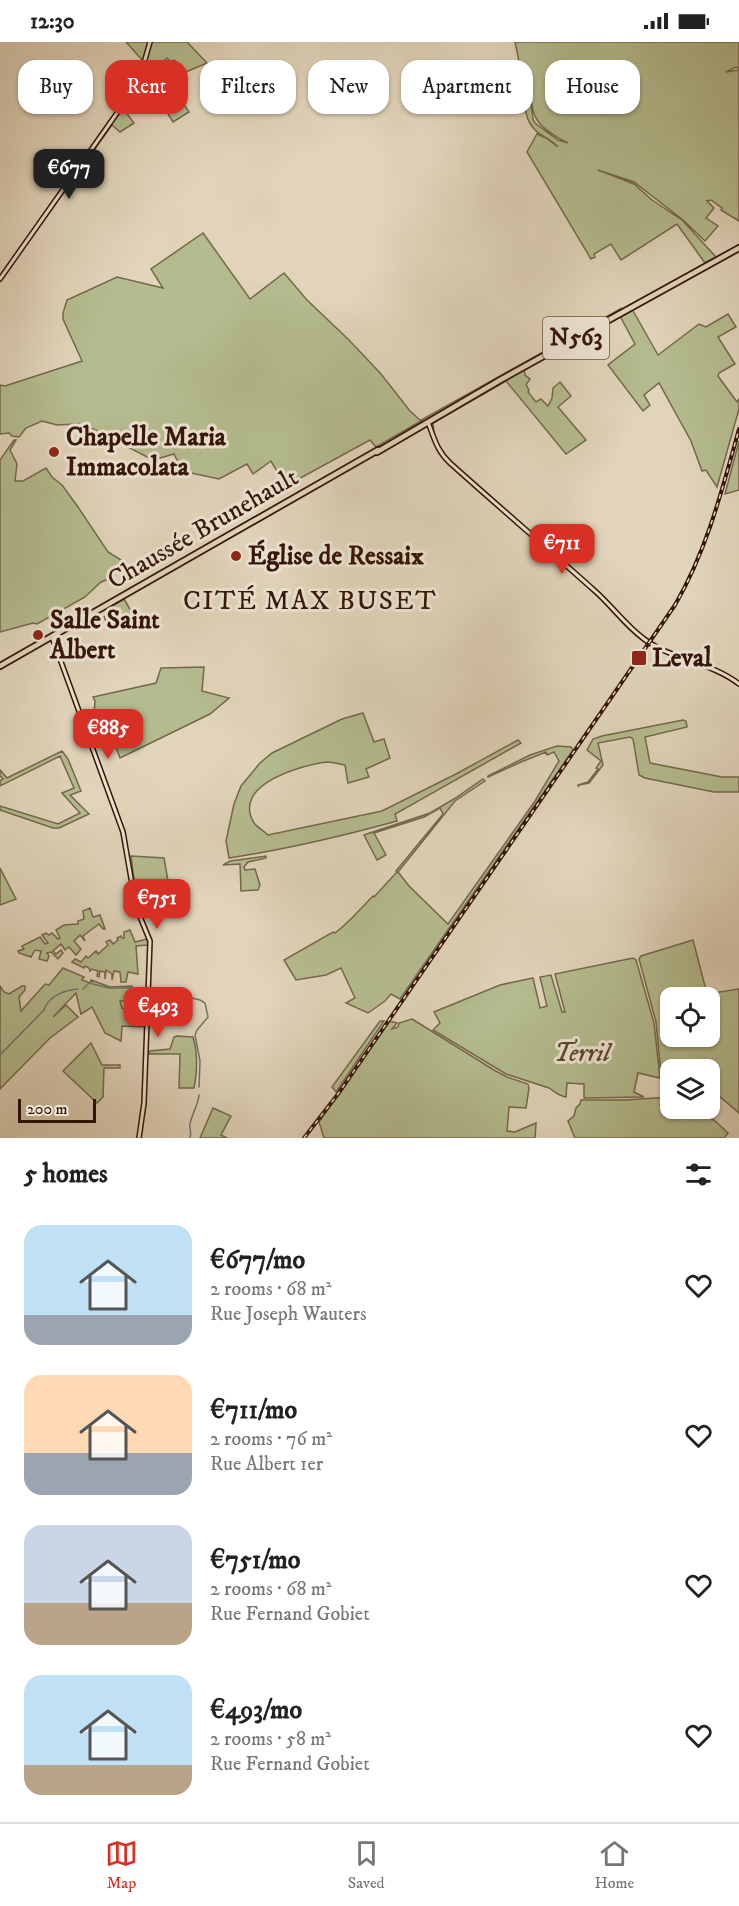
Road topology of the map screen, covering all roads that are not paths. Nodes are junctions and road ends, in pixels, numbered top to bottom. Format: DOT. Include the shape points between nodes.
graph roads {
  1 [pos="150,42"];
  2 [pos="739,248"];
  3 [pos="0,279"];
  4 [pos="427,423"];
  5 [pos="51,638"];
  6 [pos="0,666"];
  7 [pos="739,684"];
  8 [pos="139,1138"];
  1 -- 3 [label="street" via="134,89"];
  2 -- 4 [label="main road, N563"];
  4 -- 5 [label="main road, Chaussée Brunehault / N563"];
  4 -- 7 [label="street" via="441,454 600,595 635,633"];
  5 -- 6 [label="main road, Chaussée Brunehault / N563"];
  5 -- 8 [label="street" via="123,832 137,912 150,941 144,1110"];
}
